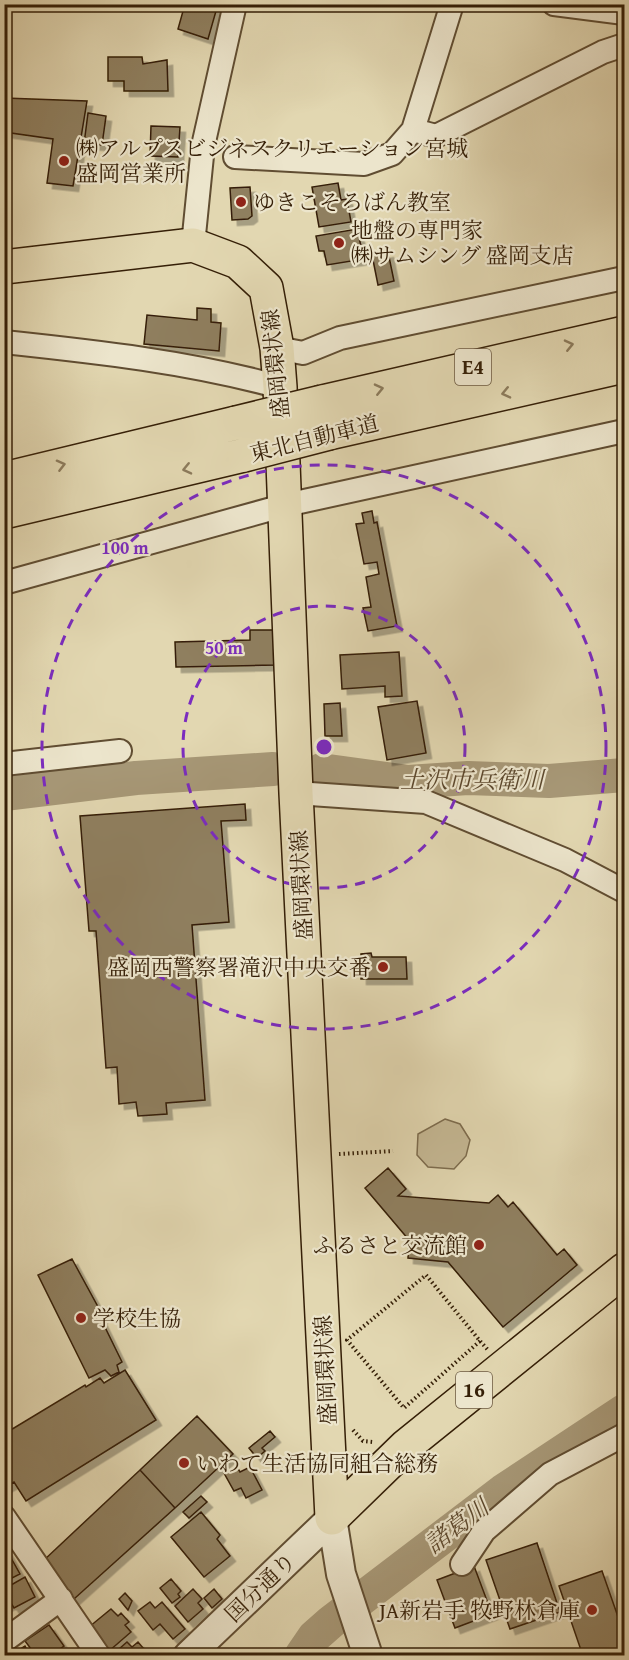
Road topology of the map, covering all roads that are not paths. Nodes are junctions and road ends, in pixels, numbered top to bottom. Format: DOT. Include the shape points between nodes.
graph roads {
  1 [pos="235,4"];
  2 [pos="452,4"];
  3 [pos="554,4"];
  4 [pos="624,13"];
  5 [pos="624,45"];
  6 [pos="413,130"];
  7 [pos="235,158"];
  8 [pos="194,245"];
  9 [pos="4,267"];
  10 [pos="624,278"];
  11 [pos="624,333"];
  12 [pos="4,342"];
  13 [pos="277,348"];
  14 [pos="624,366"];
  15 [pos="280,387"];
  16 [pos="624,431"];
  17 [pos="4,479"];
  18 [pos="286,505"];
  19 [pos="4,512"];
  20 [pos="4,583"];
  21 [pos="120,751"];
  22 [pos="4,764"];
  23 [pos="296,793"];
  24 [pos="624,891"];
  25 [pos="624,1270"];
  26 [pos="624,1435"];
  27 [pos="4,1517"];
  28 [pos="332,1518"];
  29 [pos="462,1564"];
  30 [pos="61,1599"];
  31 [pos="4,1641"];
  32 [pos="364,1644"];
  33 [pos="99,1656"];
  34 [pos="189,1656"];
  1 -- 8 [label="street" via="203,146"];
  2 -- 6 [label="street"];
  3 -- 4 [label="street"];
  5 -- 6 [label="street" via="436,136"];
  6 -- 7 [label="street" via="392,154 364,164 315,152"];
  8 -- 9 [label="main road, 盛岡環状線"];
  8 -- 13 [label="main road, 盛岡環状線" via="238,262 266,288"];
  10 -- 13 [label="street" via="340,338 303,353"];
  17 -- 11 [label="main road, 東北自動車道 / E4, one-way, bridge"];
  12 -- 15 [label="street" via="161,361"];
  13 -- 15 [label="main road, 盛岡環状線"];
  14 -- 19 [label="main road, 東北自動車道 / E4, one-way, bridge"];
  15 -- 18 [label="main road, 盛岡環状線"];
  16 -- 18 [label="street"];
  18 -- 20 [label="street"];
  18 -- 23 [label="main road, 盛岡環状線"];
  21 -- 22 [label="street"];
  23 -- 24 [label="street" via="426,802 565,860"];
  23 -- 28 [label="main road, 盛岡環状線"];
  25 -- 28 [label="main road, 16" via="406,1446"];
  26 -- 29 [label="street" via="550,1474 484,1531"];
  27 -- 30 [label="street"];
  28 -- 32 [label="street" via="341,1574"];
  28 -- 34 [label="street, 国分通り"];
  30 -- 31 [label="street"];
  30 -- 33 [label="street"];
}
